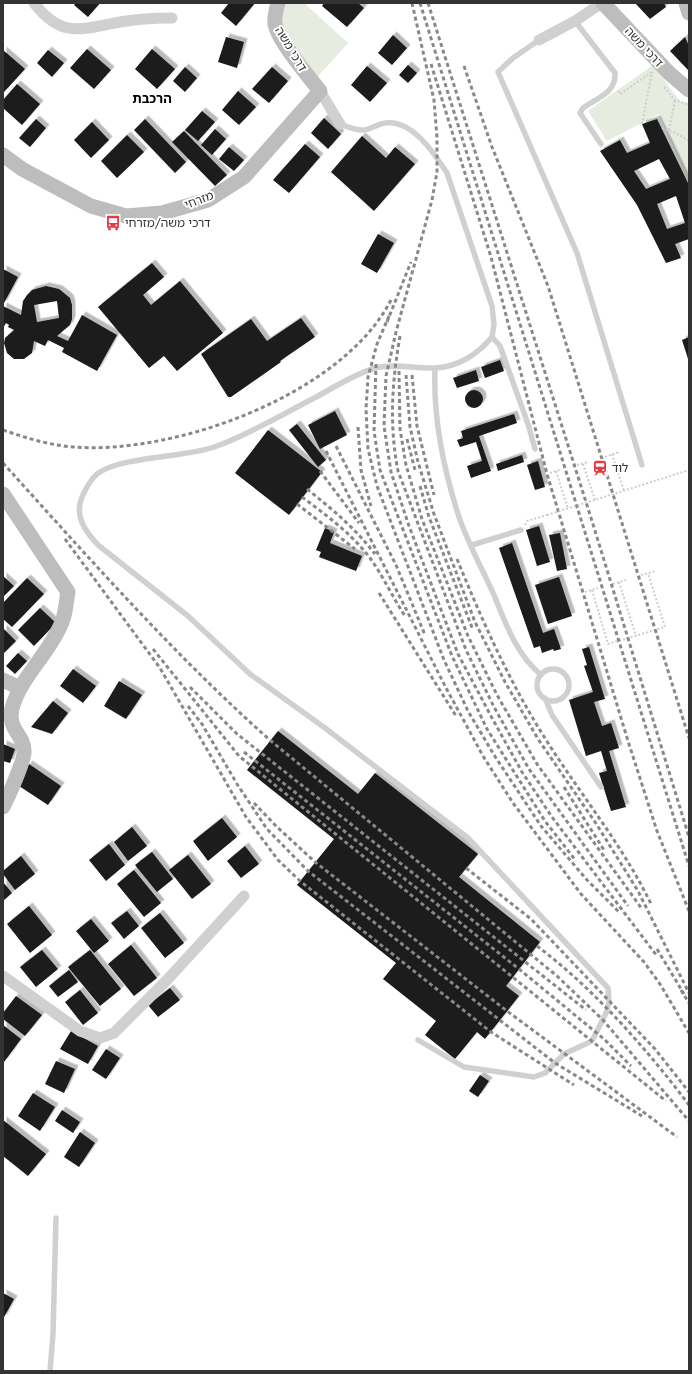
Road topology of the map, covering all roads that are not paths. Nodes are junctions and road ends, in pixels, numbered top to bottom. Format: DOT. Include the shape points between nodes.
graph roads {
  1 [pos="34,3"];
  2 [pos="278,3"];
  3 [pos="603,3"];
  4 [pos="686,3"];
  5 [pos="689,13"];
  6 [pos="172,18"];
  7 [pos="575,21"];
  8 [pos="539,40"];
  9 [pos="688,89"];
  10 [pos="320,91"];
  11 [pos="340,124"];
  12 [pos="601,144"];
  13 [pos="3,155"];
  14 [pos="492,337"];
  15 [pos="435,368"];
  16 [pos="535,449"];
  17 [pos="642,465"];
  18 [pos="3,494"];
  19 [pos="522,530"];
  20 [pos="472,545"];
  21 [pos="541,675"];
  22 [pos="3,680"];
  23 [pos="20,688"];
  24 [pos="545,698"];
  25 [pos="601,787"];
  26 [pos="3,807"];
  27 [pos="244,896"];
  28 [pos="3,976"];
  29 [pos="418,1040"];
  30 [pos="56,1218"];
  31 [pos="50,1371"];
  1 -- 6 [label="street" via="55,25 82,30 127,21"];
  2 -- 10 [label="street, דרכי משה" via="275,17 278,33"];
  3 -- 7 [label="street"];
  3 -- 9 [label="street, דרכי משה" via="669,73"];
  4 -- 5 [label="street"];
  7 -- 8 [label="street"];
  7 -- 12 [label="lane" via="615,73 613,88 582,108 580,113"];
  8 -- 17 [label="lane" via="498,72 577,253"];
  10 -- 11 [label="street"];
  10 -- 13 [label="street, מזרחי" via="244,177 208,200 162,213 126,216 91,206 22,170"];
  11 -- 14 [label="lane" via="364,130 385,123 407,127 441,163 447,173 492,306"];
  14 -- 15 [label="lane" via="469,357 451,365"];
  14 -- 16 [label="lane" via="500,346"];
  15 -- 20 [label="lane" via="434,392 440,442 458,515"];
  15 -- 29 [label="lane" via="399,365 375,368 348,379 217,446 111,467 98,474 85,489 79,512 85,529 98,545 188,616 250,674 468,838 608,988 607,1011 592,1041 564,1054 545,1073 534,1077 519,1073 464,1068"];
  18 -- 23 [label="street" via="68,592 62,621 45,652"];
  19 -- 20 [label="lane"];
  20 -- 21 [label="lane" via="515,642 528,664"];
  21 -- 24 [label="lane" via="537,685"];
  21 -- 24 [label="lane" via="555,669 564,673 569,682 568,692 560,699"];
  22 -- 23 [label="street"];
  23 -- 26 [label="street" via="12,710 12,726 21,740 24,751"];
  24 -- 25 [label="lane" via="552,715"];
  27 -- 28 [label="street" via="114,1033 100,1038 80,1031"];
  30 -- 31 [label="lane"];
}
